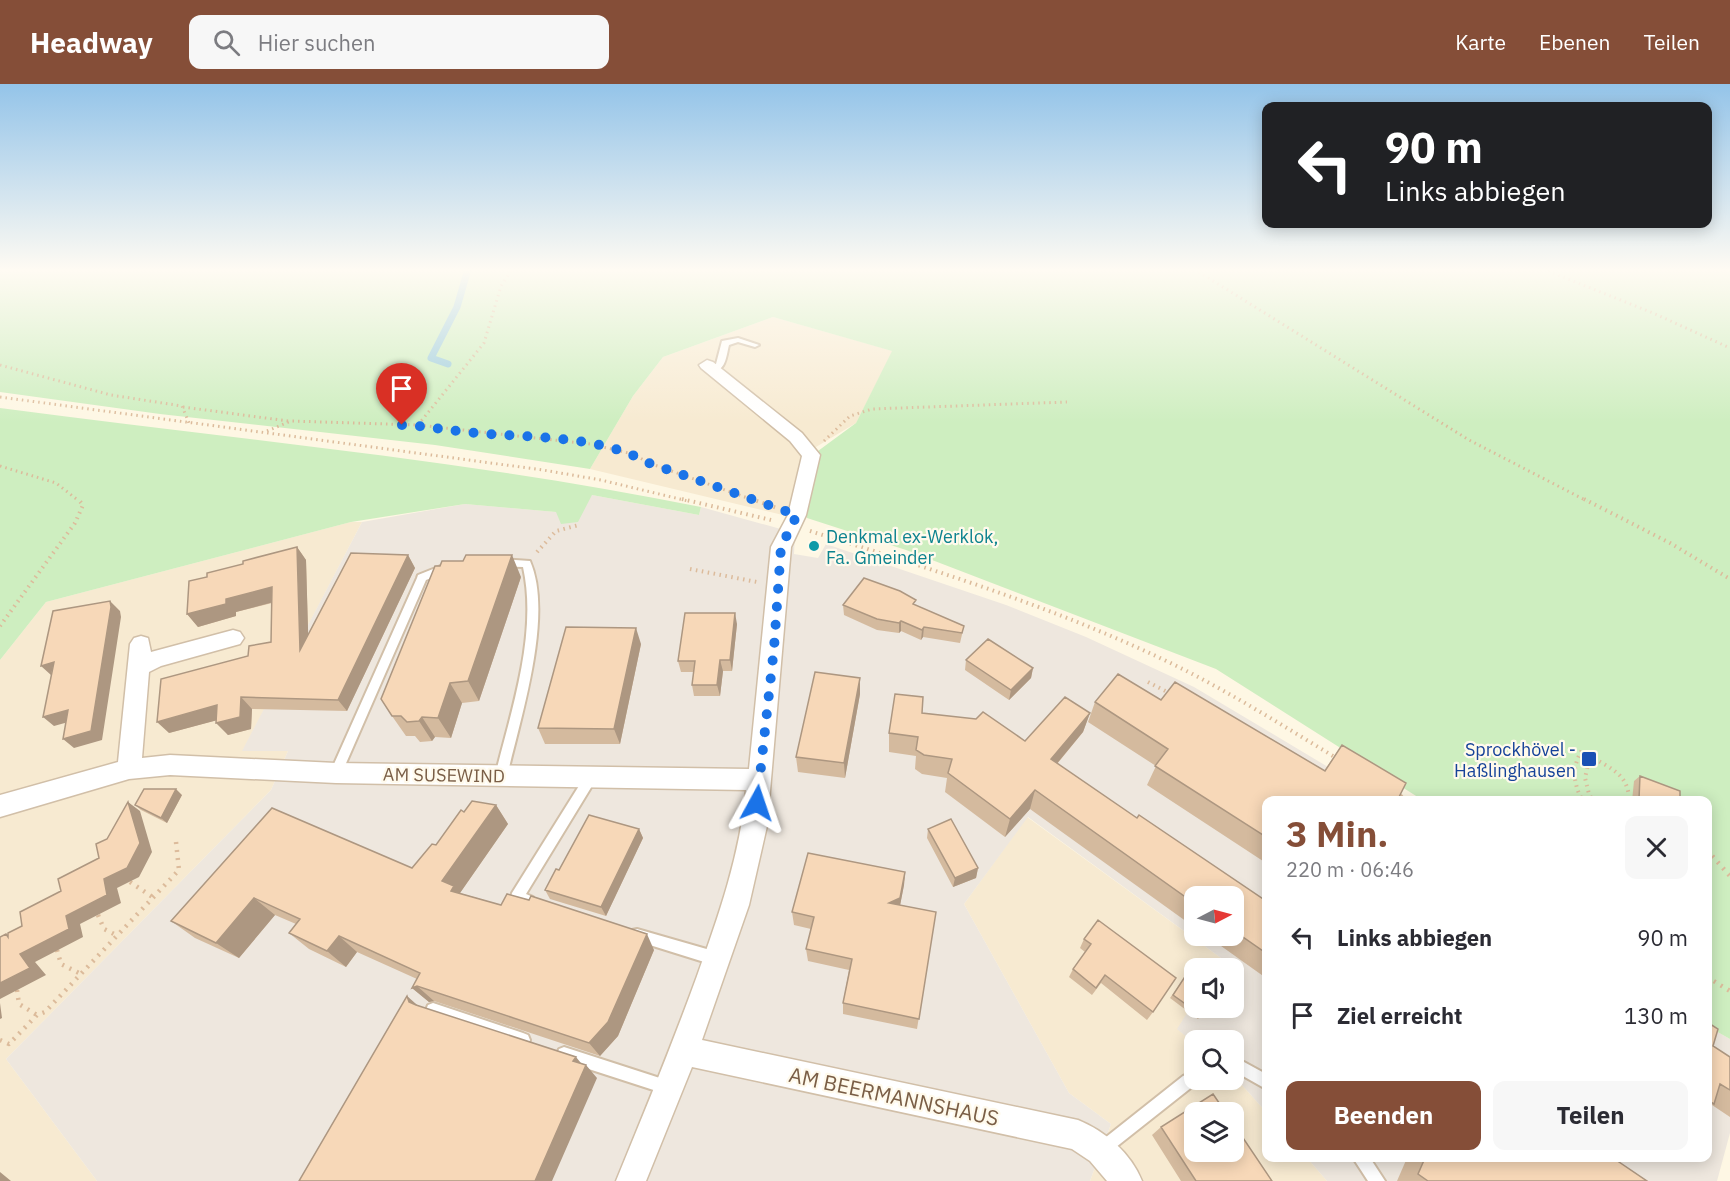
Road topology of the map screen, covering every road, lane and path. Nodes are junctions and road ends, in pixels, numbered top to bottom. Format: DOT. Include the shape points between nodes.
graph roads {
  1 [pos="490,320"];
  2 [pos="1276,320"];
  3 [pos="1669,320"];
  4 [pos="755,345"];
  5 [pos="1730,348"];
  6 [pos="0,365"];
  7 [pos="710,367"];
  8 [pos="0,397"];
  9 [pos="1067,402"];
  10 [pos="182,406"];
  11 [pos="291,421"];
  12 [pos="189,423"];
  13 [pos="418,425"];
  14 [pos="265,432"];
  15 [pos="811,455"];
  16 [pos="0,466"];
  17 [pos="795,520"];
  18 [pos="579,525"];
  19 [pos="492,564"];
  20 [pos="527,564"];
  21 [pos="459,566"];
  22 [pos="690,569"];
  23 [pos="1730,579"];
  24 [pos="756,582"];
  25 [pos="0,626"];
  26 [pos="233,638"];
  27 [pos="141,644"];
  28 [pos="139,667"];
  29 [pos="1148,682"];
  30 [pos="1175,696"];
  31 [pos="1590,756"];
  32 [pos="1344,763"];
  33 [pos="129,769"];
  34 [pos="336,773"];
  35 [pos="501,776"];
  36 [pos="591,777"];
  37 [pos="759,780"];
  38 [pos="1391,790"];
  39 [pos="1400,796"];
  40 [pos="1580,796"];
  41 [pos="1589,796"];
  42 [pos="1630,796"];
  43 [pos="0,807"];
  44 [pos="180,838"];
  45 [pos="1712,856"];
  46 [pos="1730,876"];
  47 [pos="130,882"];
  48 [pos="154,898"];
  49 [pos="539,904"];
  50 [pos="98,915"];
  51 [pos="628,932"];
  52 [pos="117,935"];
  53 [pos="57,950"];
  54 [pos="717,960"];
  55 [pos="79,974"];
  56 [pos="1712,980"];
  57 [pos="17,990"];
  58 [pos="1730,991"];
  59 [pos="432,1010"];
  60 [pos="37,1015"];
  61 [pos="0,1040"];
  62 [pos="684,1051"];
  63 [pos="1244,1069"];
  64 [pos="1262,1080"];
  65 [pos="1184,1084"];
  66 [pos="669,1088"];
  67 [pos="1101,1150"];
  68 [pos="1364,1162"];
  69 [pos="631,1181"];
  70 [pos="1127,1181"];
  71 [pos="1377,1181"];
  1 -- 13 [label="path" via="484,343"];
  2 -- 23 [label="path" via="1469,440 1670,543"];
  3 -- 5 [label="path"];
  4 -- 7 [label="lane" via="738,340 725,344 720,365"];
  6 -- 10 [label="path" via="111,396"];
  7 -- 15 [label="street" via="796,437"];
  8 -- 12 [label="path"];
  9 -- 15 [label="path" via="859,411 841,422"];
  10 -- 11 [label="path"];
  10 -- 12 [label="path"];
  11 -- 13 [label="path"];
  11 -- 14 [label="path"];
  12 -- 14 [label="path"];
  13 -- 17 [label="path" via="614,449"];
  14 -- 17 [label="path" via="601,480"];
  15 -- 17 [label="street"];
  16 -- 25 [label="path" via="63,486 75,493 83,505 75,523"];
  17 -- 32 [label="path" via="986,586 1136,647 1197,677"];
  17 -- 37 [label="street" via="781,547"];
  18 -- 20 [label="path" via="556,531"];
  19 -- 20 [label="lane"];
  20 -- 35 [label="lane" via="532,605 530,648"];
  21 -- 34 [label="lane" via="422,578"];
  22 -- 24 [label="path"];
  26 -- 28 [label="street"];
  27 -- 28 [label="street"];
  28 -- 33 [label="street"];
  29 -- 30 [label="path"];
  31 -- 40 [label="path" via="1582,750 1573,769"];
  31 -- 41 [label="path" via="1584,769 1584,786"];
  31 -- 42 [label="path" via="1622,775 1629,784"];
  33 -- 34 [label="street, AM SUSEWIND" via="170,765"];
  33 -- 43 [label="street, AM SUSEWIND"];
  34 -- 35 [label="street, AM SUSEWIND"];
  35 -- 36 [label="street, AM SUSEWIND"];
  36 -- 37 [label="street, AM SUSEWIND"];
  36 -- 49 [label="lane" via="517,897"];
  37 -- 54 [label="street" via="755,826 736,905"];
  38 -- 39 [label="path"];
  44 -- 48 [label="path" via="176,842 179,870"];
  45 -- 46 [label="path"];
  47 -- 48 [label="path"];
  48 -- 52 [label="path"];
  50 -- 52 [label="path" via="104,929"];
  51 -- 54 [label="lane"];
  52 -- 55 [label="path"];
  53 -- 55 [label="path" via="61,964"];
  54 -- 62 [label="street"];
  55 -- 60 [label="path" via="45,1012"];
  56 -- 58 [label="path"];
  57 -- 60 [label="path" via="19,1004"];
  59 -- 66 [label="lane"];
  60 -- 61 [label="path" via="9,1044"];
  62 -- 66 [label="street"];
  62 -- 67 [label="street, AM BEERMANNSHAUS" via="1078,1135"];
  63 -- 64 [label="lane"];
  65 -- 67 [label="lane"];
  66 -- 69 [label="street"];
  67 -- 70 [label="street, AM BEERMANNSHAUS"];
  68 -- 71 [label="lane"];
}
